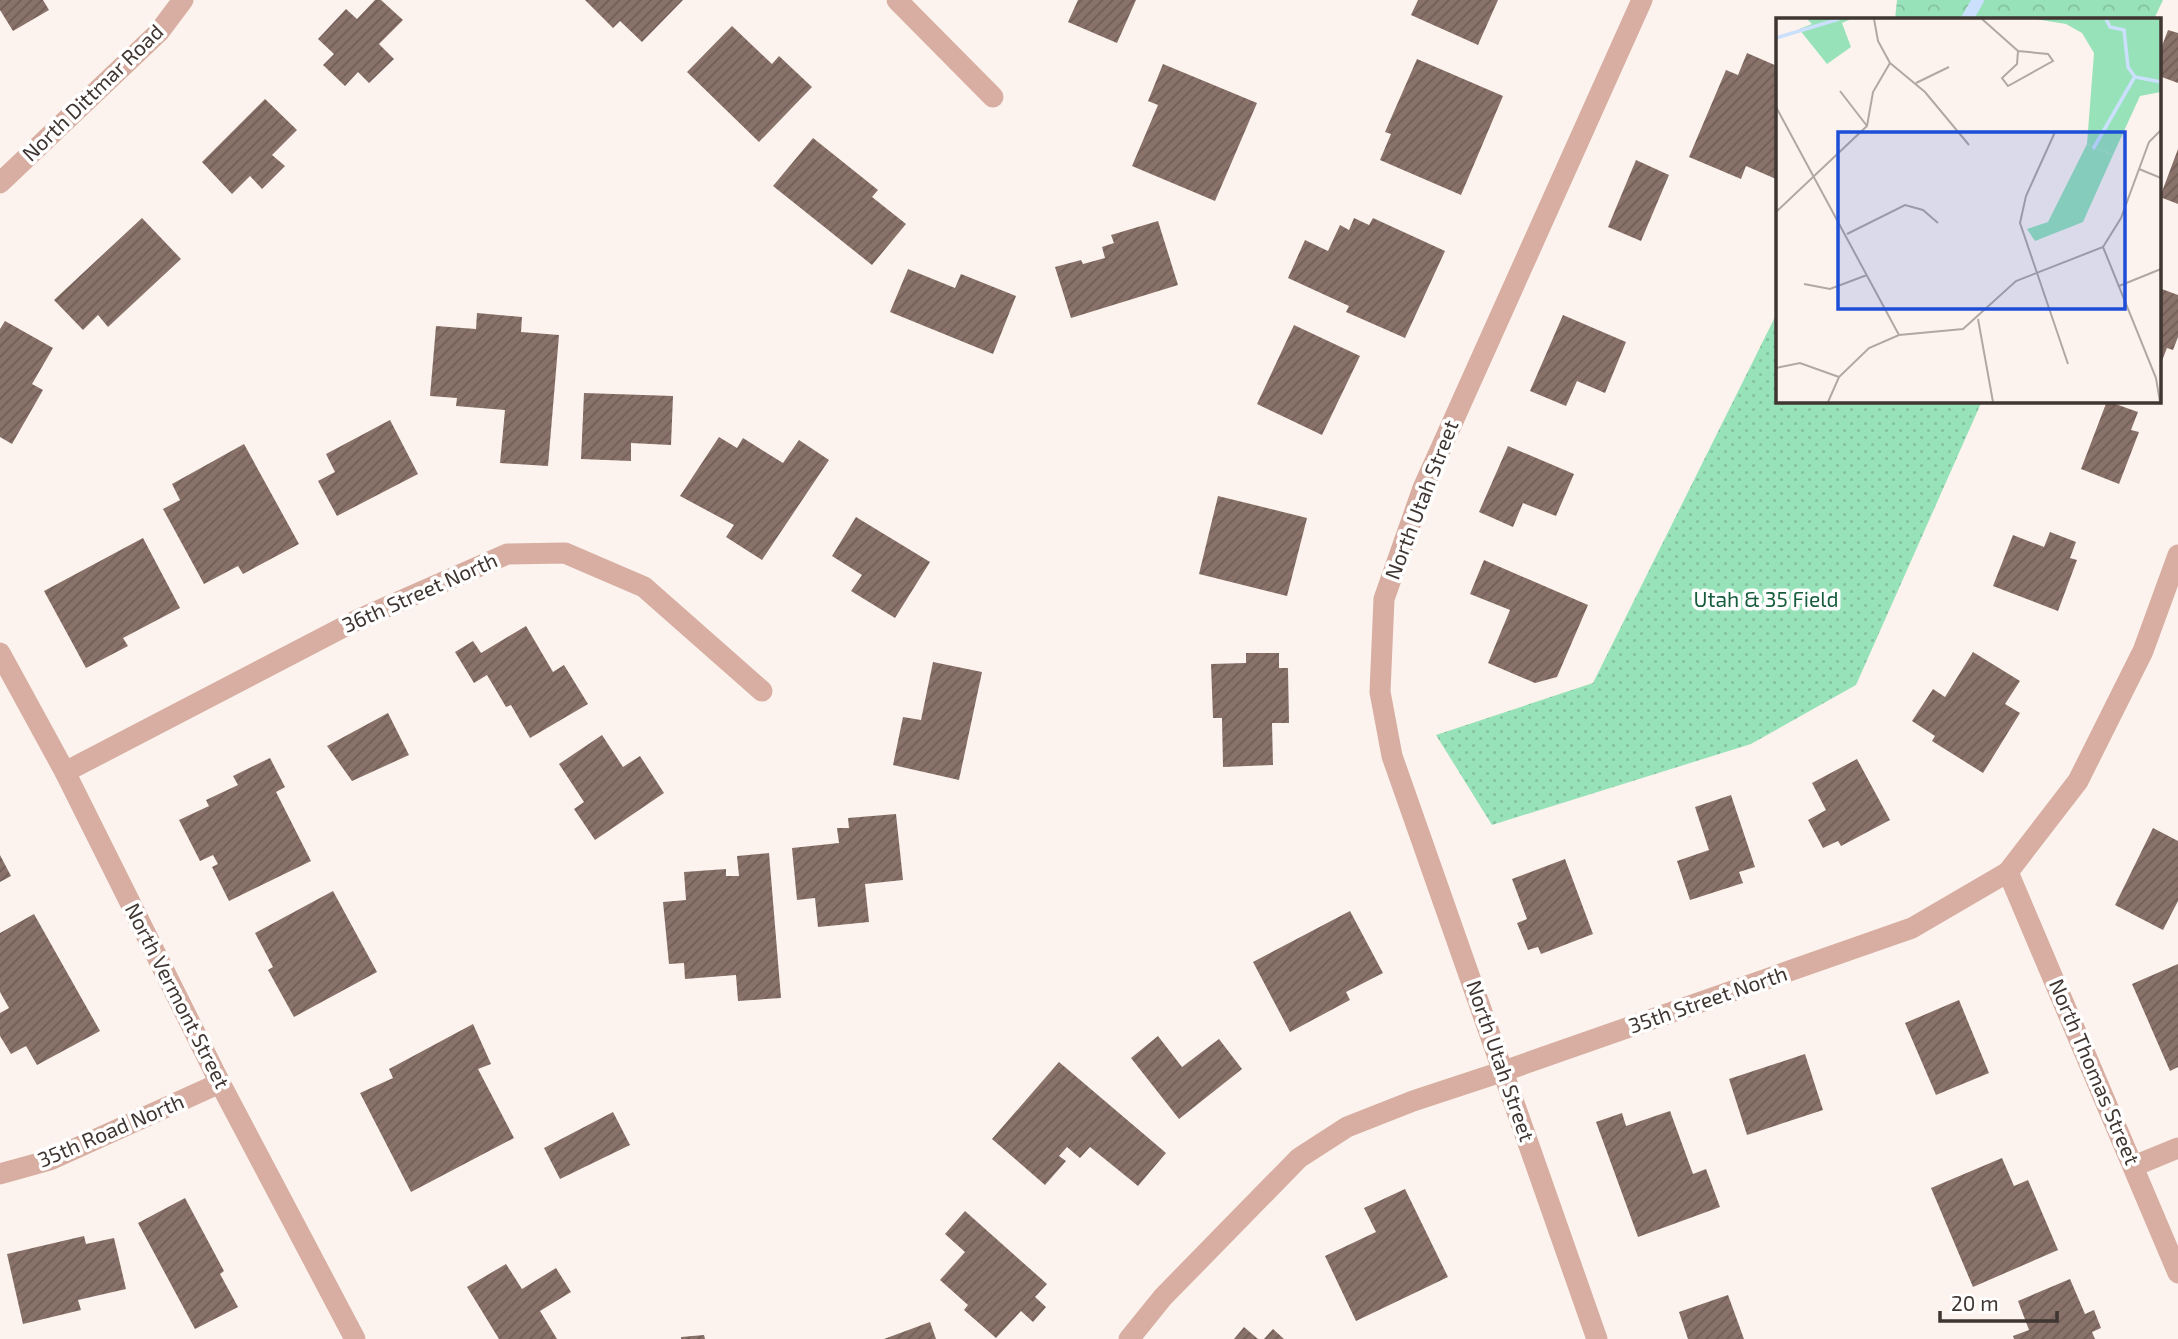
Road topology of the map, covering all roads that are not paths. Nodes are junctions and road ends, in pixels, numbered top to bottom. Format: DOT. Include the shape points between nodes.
graph roads {
  1 [pos="183,0"];
  2 [pos="897,0"];
  3 [pos="1642,0"];
  4 [pos="993,97"];
  5 [pos="0,183"];
  6 [pos="2178,555"];
  7 [pos="0,653"];
  8 [pos="762,691"];
  9 [pos="65,772"];
  10 [pos="2008,872"];
  11 [pos="1504,1071"];
  12 [pos="220,1083"];
  13 [pos="2178,1148"];
  14 [pos="2134,1166"];
  15 [pos="0,1174"];
  16 [pos="2178,1273"];
  17 [pos="355,1339"];
  18 [pos="1129,1339"];
  19 [pos="1597,1339"];
  1 -- 5 [label="street, North Dittmar Road" via="159,32"];
  2 -- 4 [label="street"];
  3 -- 11 [label="street, North Utah Street" via="1423,488 1384,599 1380,692 1392,756"];
  6 -- 10 [label="street, 35th Street North" via="2143,651 2078,781"];
  7 -- 9 [label="street, North Vermont Street"];
  8 -- 9 [label="street, 36th Street North" via="644,587 565,553 507,554 359,620"];
  9 -- 12 [label="street, North Vermont Street"];
  10 -- 11 [label="street, 35th Street North" via="1912,928"];
  10 -- 14 [label="street, North Thomas Street"];
  11 -- 18 [label="street, 35th Street North" via="1347,1127 1299,1158 1163,1297"];
  11 -- 19 [label="street, North Utah Street"];
  12 -- 15 [label="street, 35th Road North" via="50,1160"];
  12 -- 17 [label="street, North Vermont Street"];
  13 -- 14 [label="street"];
  14 -- 16 [label="street, North Thomas Street"];
}
